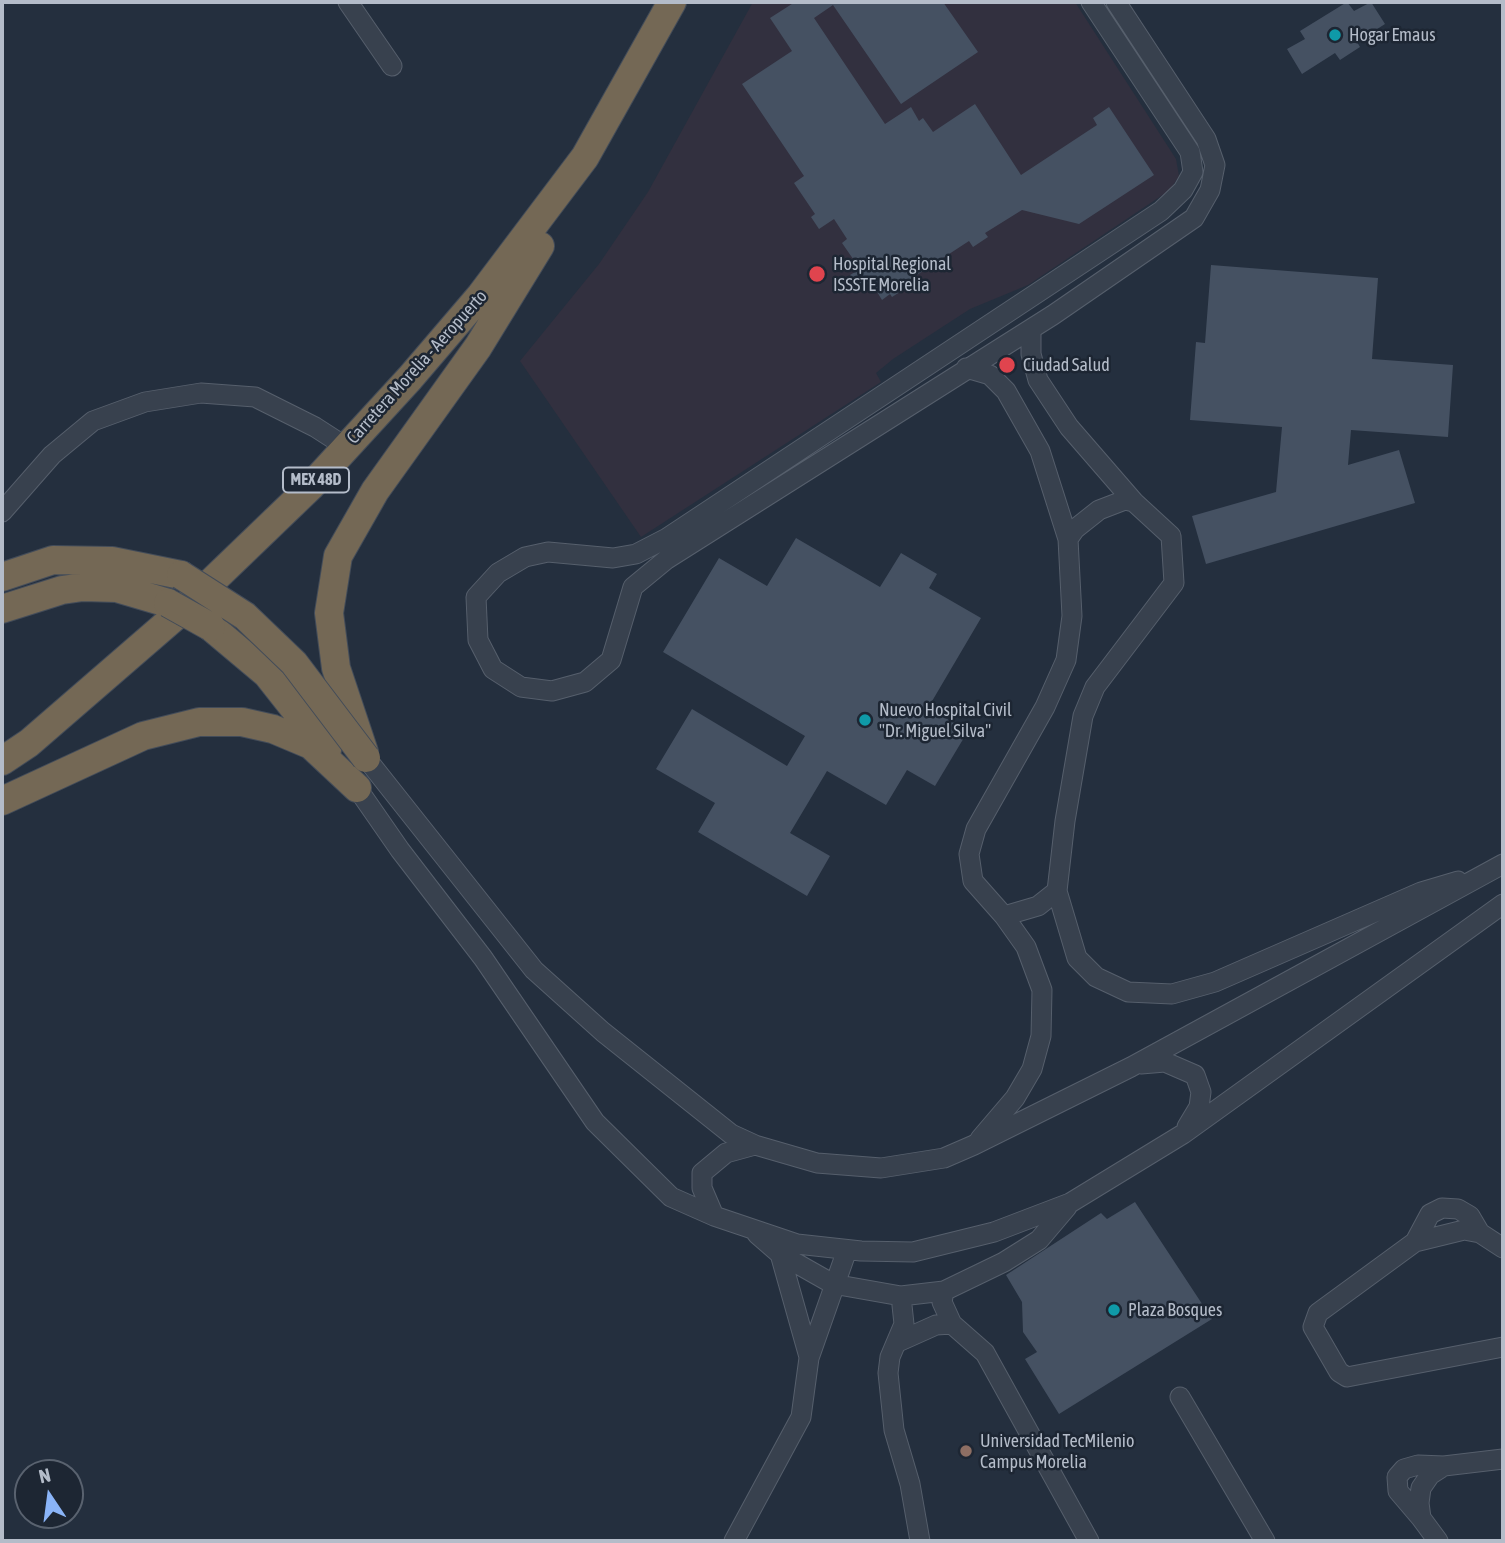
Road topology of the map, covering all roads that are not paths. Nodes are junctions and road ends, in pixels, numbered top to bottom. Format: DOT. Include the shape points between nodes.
graph roads {
  1 [pos="348,2"];
  2 [pos="672,2"];
  3 [pos="1091,2"];
  4 [pos="1116,2"];
  5 [pos="392,66"];
  6 [pos="585,157"];
  7 [pos="1031,329"];
  8 [pos="965,368"];
  9 [pos="346,447"];
  10 [pos="1134,502"];
  11 [pos="2,512"];
  12 [pos="1068,539"];
  13 [pos="2,578"];
  14 [pos="2,609"];
  15 [pos="15,746"];
  16 [pos="366,758"];
  17 [pos="2,761"];
  18 [pos="358,788"];
  19 [pos="2,801"];
  20 [pos="1499,867"];
  21 [pos="1057,891"];
  22 [pos="1503,904"];
  23 [pos="1004,916"];
  24 [pos="1136,1064"];
  25 [pos="1183,1134"];
  26 [pos="755,1145"];
  27 [pos="974,1145"];
  28 [pos="1070,1203"];
  29 [pos="714,1216"];
  30 [pos="751,1228"];
  31 [pos="1503,1248"];
  32 [pos="847,1250"];
  33 [pos="780,1254"];
  34 [pos="833,1284"];
  35 [pos="944,1291"];
  36 [pos="901,1296"];
  37 [pos="952,1324"];
  38 [pos="898,1342"];
  39 [pos="1503,1347"];
  40 [pos="809,1358"];
  41 [pos="1180,1397"];
  42 [pos="1503,1459"];
  43 [pos="734,1541"];
  44 [pos="920,1541"];
  45 [pos="1089,1541"];
  46 [pos="1265,1541"];
  47 [pos="1438,1541"];
  1 -- 5 [label="street"];
  2 -- 6 [label="highway, Carretera Morelia - Aeropuerto / MEX 48D"];
  3 -- 8 [label="street" via="1190,152 1193,172 1183,190 1161,211 667,538 636,554 613,558 548,552 525,557 498,573 477,597 478,640 493,669 521,687 552,691 585,682 611,660 633,587 648,573"];
  4 -- 7 [label="street" via="1206,139 1215,165 1210,190 1194,218"];
  6 -- 9 [label="highway, Carretera Morelia - Aeropuerto / MEX 48D" via="481,295"];
  6 -- 16 [label="highway" via="548,232 478,348 375,491 338,556 329,613 336,668"];
  7 -- 8 [label="street"];
  7 -- 10 [label="street" via="1038,380 1091,455"];
  8 -- 12 [label="street" via="990,375 1006,391 1040,451"];
  9 -- 11 [label="street" via="256,397 201,393 145,402 93,421 52,455"];
  9 -- 15 [label="highway, Carretera Morelia - Aeropuerto / MEX 48D" via="178,614"];
  10 -- 12 [label="street" via="1125,500 1099,510"];
  10 -- 21 [label="street" via="1171,536 1174,583 1095,687 1083,716"];
  12 -- 23 [label="street" via="1072,616 1066,660 1045,707 976,829 969,853 973,881"];
  13 -- 16 [label="highway, bridge" via="53,560 112,561 181,575 245,616 294,663"];
  14 -- 18 [label="highway, bridge" via="83,587 117,588 168,603 211,627 267,674"];
  15 -- 17 [label="highway, Carretera Morelia - Aeropuerto / MEX 48D"];
  16 -- 26 [label="street" via="534,970 731,1134"];
  18 -- 19 [label="highway" via="311,745 274,729 242,722 199,722 143,736"];
  18 -- 29 [label="street" via="483,958 595,1122 671,1197"];
  20 -- 21 [label="street" via="1422,892 1215,982 1172,994 1128,992 1096,977 1077,958"];
  20 -- 24 [label="street"];
  21 -- 23 [label="street" via="1038,906"];
  22 -- 25 [label="street"];
  23 -- 27 [label="street" via="1026,947 1042,990 1041,1036 1032,1069 1015,1098"];
  24 -- 25 [label="street" via="1165,1062 1195,1075 1201,1093 1199,1107"];
  24 -- 27 [label="street"];
  25 -- 28 [label="street"];
  26 -- 27 [label="street" via="817,1163 881,1168 944,1158"];
  26 -- 29 [label="street" via="726,1153 702,1173 702,1188"];
  28 -- 32 [label="street" via="994,1232 914,1252"];
  28 -- 35 [label="street" via="1039,1240"];
  29 -- 30 [label="street"];
  30 -- 32 [label="street" via="797,1244"];
  30 -- 33 [label="street"];
  31 -- 39 [label="street" via="1480,1233 1470,1216 1442,1208 1430,1214 1415,1242 1318,1313 1313,1327 1339,1372 1347,1377"];
  32 -- 34 [label="street"];
  33 -- 34 [label="street"];
  33 -- 40 [label="street"];
  34 -- 36 [label="street"];
  34 -- 40 [label="street"];
  35 -- 36 [label="street"];
  35 -- 37 [label="street" via="942,1302"];
  36 -- 38 [label="street" via="904,1324"];
  37 -- 38 [label="street" via="917,1331"];
  37 -- 45 [label="street" via="985,1353"];
  38 -- 44 [label="street" via="888,1373 894,1430"];
  40 -- 43 [label="street" via="801,1417"];
  41 -- 46 [label="street"];
  42 -- 47 [label="street" via="1418,1465 1397,1477 1398,1491"];
}
